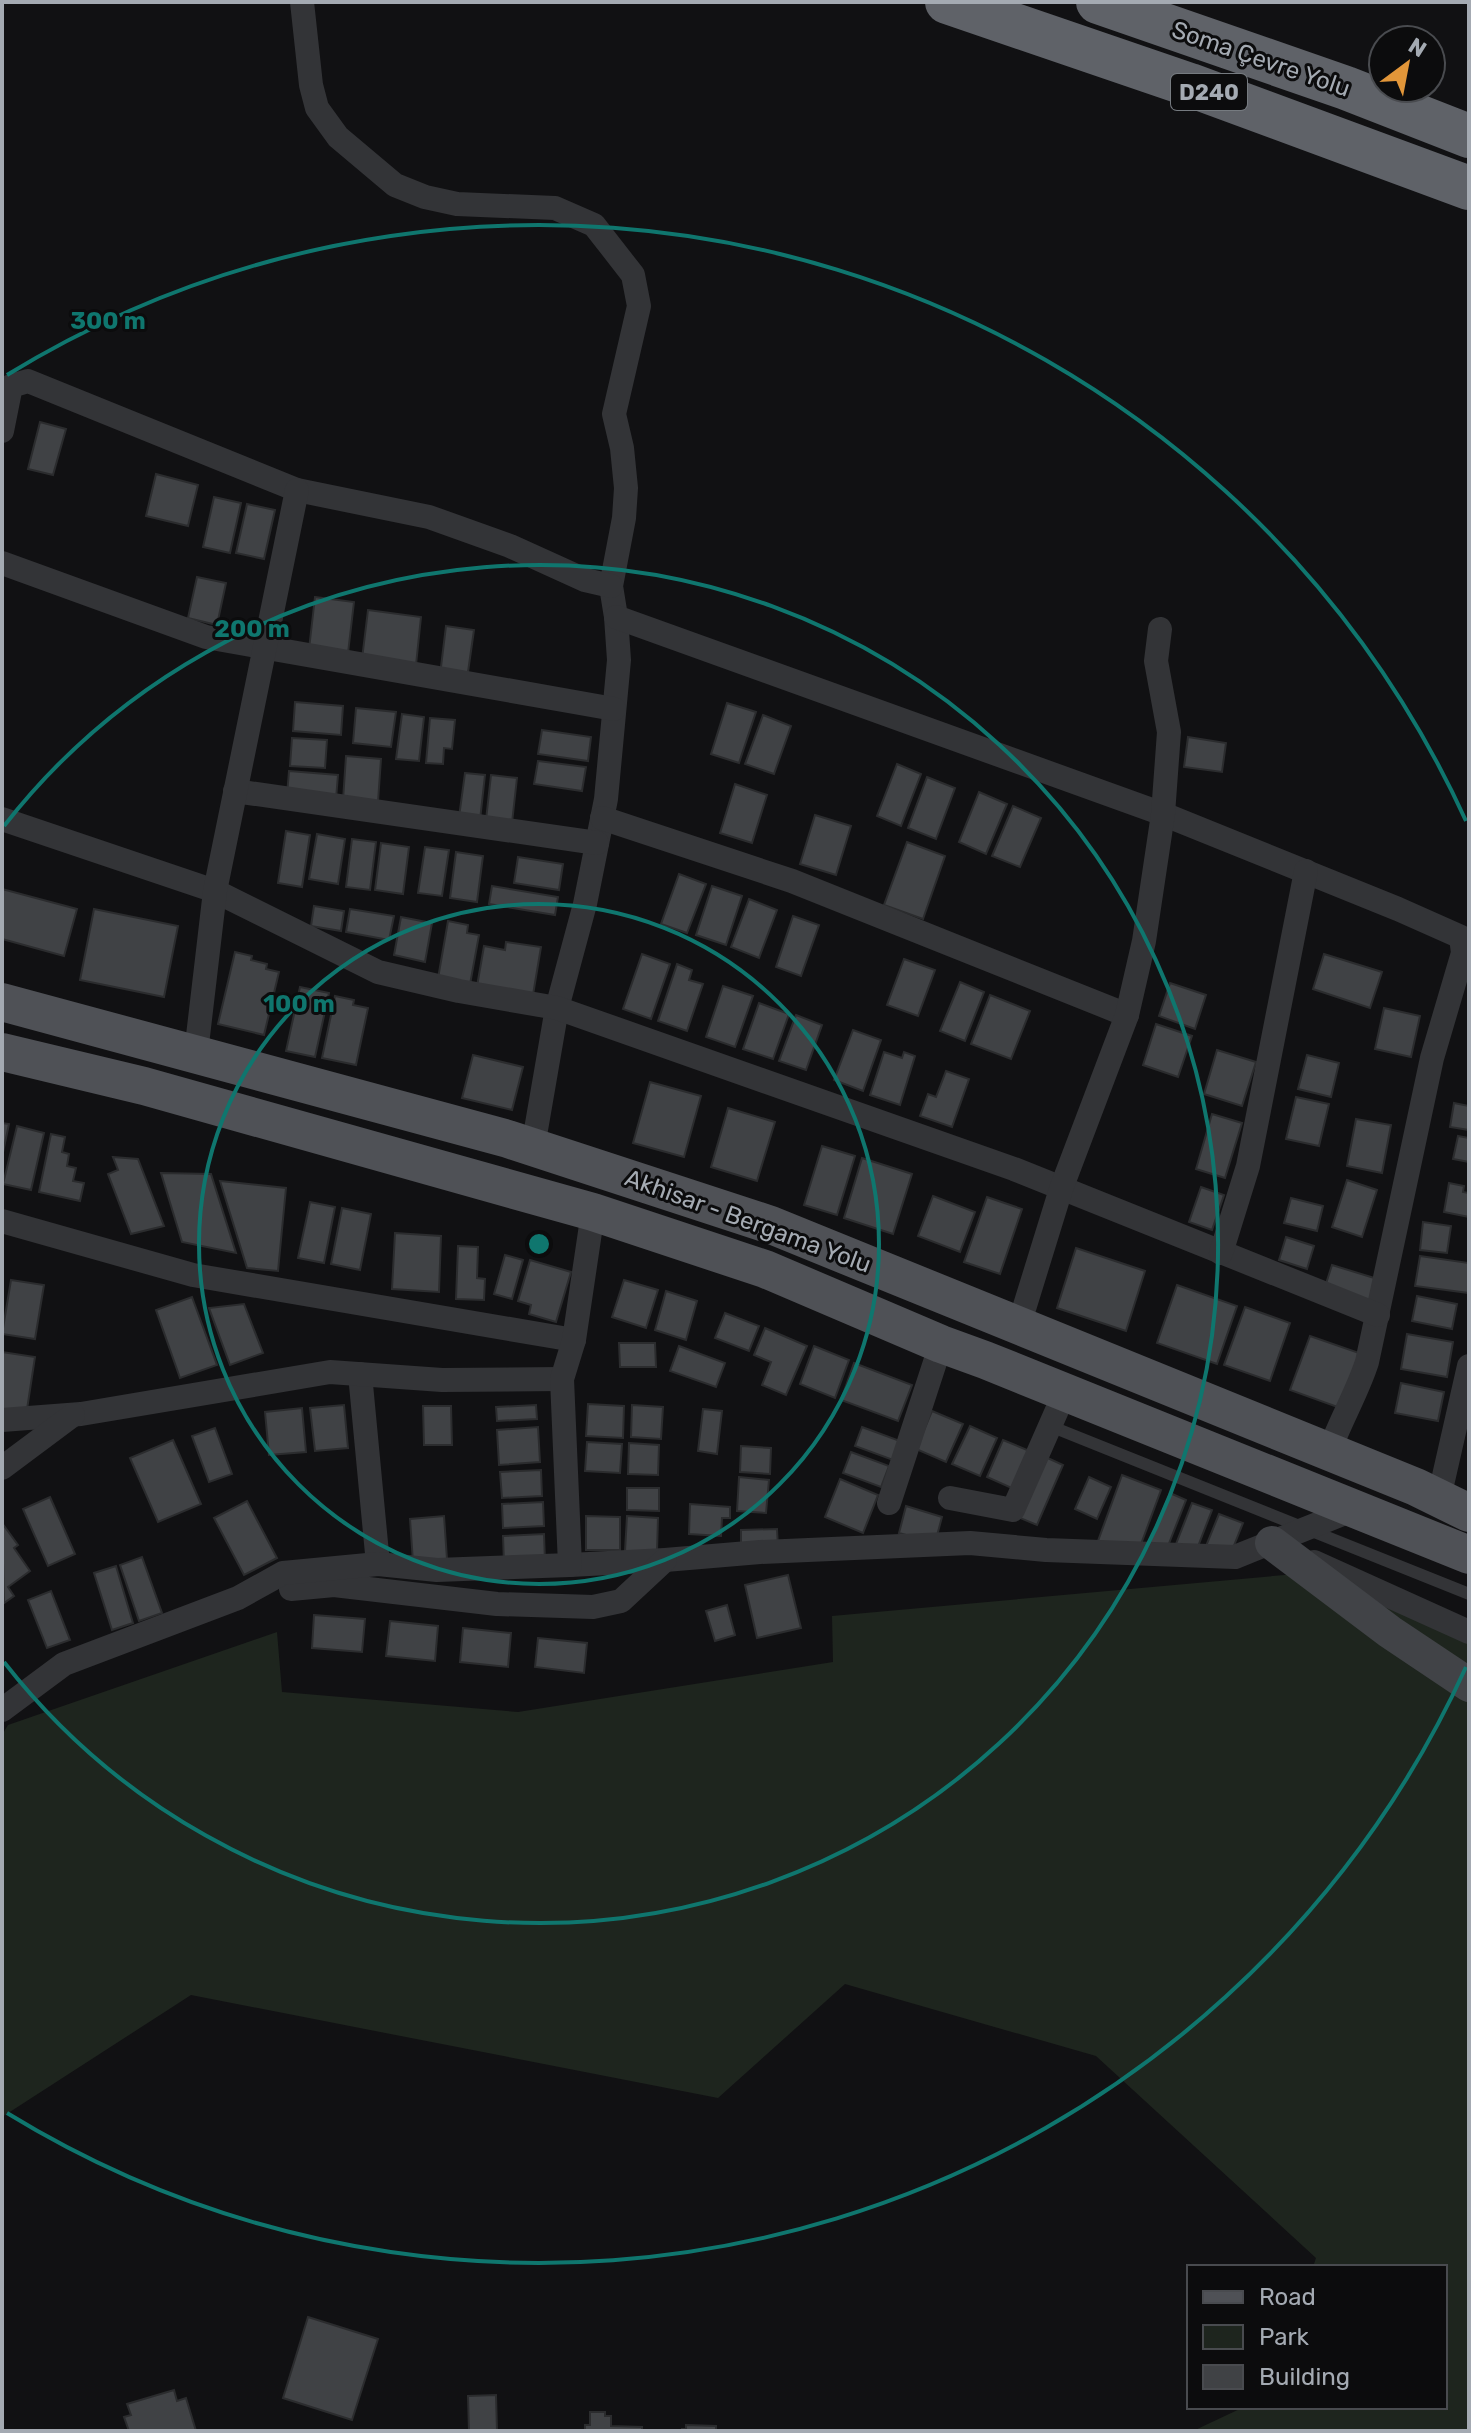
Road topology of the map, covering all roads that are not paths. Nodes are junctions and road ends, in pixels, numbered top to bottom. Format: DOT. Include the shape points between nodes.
graph roads {
  1 [pos="302,2"];
  2 [pos="947,2"];
  3 [pos="1098,2"];
  4 [pos="1469,136"];
  5 [pos="1469,188"];
  6 [pos="2,431"];
  7 [pos="297,490"];
  8 [pos="2,563"];
  9 [pos="611,586"];
  10 [pos="616,617"];
  11 [pos="1160,629"];
  12 [pos="264,649"];
  13 [pos="614,709"];
  14 [pos="235,791"];
  15 [pos="1163,814"];
  16 [pos="602,818"];
  17 [pos="2,819"];
  18 [pos="597,843"];
  19 [pos="1306,871"];
  20 [pos="215,891"];
  21 [pos="2,1002"];
  22 [pos="1459,1005"];
  23 [pos="557,1008"];
  24 [pos="1127,1015"];
  25 [pos="2,1052"];
  26 [pos="196,1053"];
  27 [pos="533,1147"];
  28 [pos="1061,1189"];
  29 [pos="593,1212"];
  30 [pos="2,1221"];
  31 [pos="1221,1253"];
  32 [pos="1378,1315"];
  33 [pos="1019,1325"];
  34 [pos="574,1340"];
  35 [pos="941,1344"];
  36 [pos="1469,1366"];
  37 [pos="360,1374"];
  38 [pos="562,1379"];
  39 [pos="1057,1409"];
  40 [pos="73,1415"];
  41 [pos="2,1420"];
  42 [pos="1329,1452"];
  43 [pos="2,1468"];
  44 [pos="950,1498"];
  45 [pos="889,1503"];
  46 [pos="1454,1505"];
  47 [pos="1355,1509"];
  48 [pos="1308,1528"];
  49 [pos="1272,1543"];
  50 [pos="1469,1555"];
  51 [pos="665,1560"];
  52 [pos="378,1564"];
  53 [pos="570,1565"];
  54 [pos="1469,1594"];
  55 [pos="238,1598"];
  56 [pos="1469,1632"];
  57 [pos="1469,1685"];
  58 [pos="2,1710"];
  1 -- 9 [label="street" via="317,108 366,162 395,185 425,197 457,204 555,208 594,225 633,275 639,306 614,414 626,488"];
  2 -- 5 [label="highway, Soma Çevre Yolu / D240"];
  3 -- 4 [label="highway, Soma Çevre Yolu / D240"];
  6 -- 7 [label="street" via="11,386 28,381"];
  7 -- 9 [label="street" via="429,517"];
  7 -- 12 [label="street"];
  8 -- 12 [label="street" via="206,637"];
  9 -- 10 [label="street"];
  10 -- 13 [label="street"];
  10 -- 15 [label="street"];
  11 -- 15 [label="street" via="1156,661 1169,732"];
  12 -- 13 [label="street"];
  12 -- 14 [label="street"];
  13 -- 16 [label="street"];
  14 -- 18 [label="street"];
  14 -- 20 [label="street"];
  15 -- 19 [label="street"];
  15 -- 24 [label="street"];
  16 -- 18 [label="street"];
  16 -- 24 [label="street" via="792,881"];
  17 -- 20 [label="street"];
  18 -- 23 [label="street"];
  19 -- 22 [label="street" via="1461,937"];
  19 -- 31 [label="street" via="1248,1166"];
  20 -- 23 [label="street" via="378,972"];
  20 -- 26 [label="street"];
  21 -- 26 [label="main road, Akhisar - Bergama Yolu"];
  22 -- 32 [label="street" via="1432,1058"];
  23 -- 27 [label="street"];
  23 -- 28 [label="street"];
  24 -- 28 [label="street"];
  25 -- 29 [label="main road, Akhisar - Bergama Yolu" via="144,1086"];
  26 -- 27 [label="main road, Akhisar - Bergama Yolu"];
  27 -- 33 [label="main road, Akhisar - Bergama Yolu" via="771,1225"];
  28 -- 31 [label="street"];
  28 -- 33 [label="street"];
  29 -- 34 [label="street"];
  29 -- 35 [label="main road, Akhisar - Bergama Yolu" via="765,1269"];
  30 -- 34 [label="street" via="193,1275"];
  31 -- 32 [label="street"];
  32 -- 42 [label="street" via="1356,1394"];
  33 -- 42 [label="main road, Akhisar - Bergama Yolu"];
  34 -- 38 [label="street"];
  35 -- 39 [label="main road, Akhisar - Bergama Yolu"];
  35 -- 45 [label="street"];
  36 -- 46 [label="street"];
  37 -- 38 [label="street"];
  37 -- 40 [label="street" via="330,1372"];
  37 -- 52 [label="street"];
  38 -- 53 [label="street"];
  39 -- 44 [label="street" via="1013,1510"];
  39 -- 47 [label="main road, Akhisar - Bergama Yolu"];
  39 -- 48 [label="lane"];
  40 -- 41 [label="street"];
  40 -- 43 [label="street"];
  42 -- 46 [label="main road, Akhisar - Bergama Yolu"];
  47 -- 48 [label="street"];
  47 -- 50 [label="main road, Akhisar - Bergama Yolu"];
  48 -- 49 [label="street"];
  48 -- 54 [label="lane"];
  49 -- 51 [label="street" via="1235,1557 970,1543"];
  49 -- 56 [label="street"];
  49 -- 57 [label="street"];
  51 -- 53 [label="street"];
  51 -- 55 [label="street" via="621,1601 593,1607 471,1602 334,1585"];
  52 -- 53 [label="street" via="437,1570"];
  52 -- 55 [label="street" via="283,1573"];
  55 -- 58 [label="street" via="64,1664"];
}
